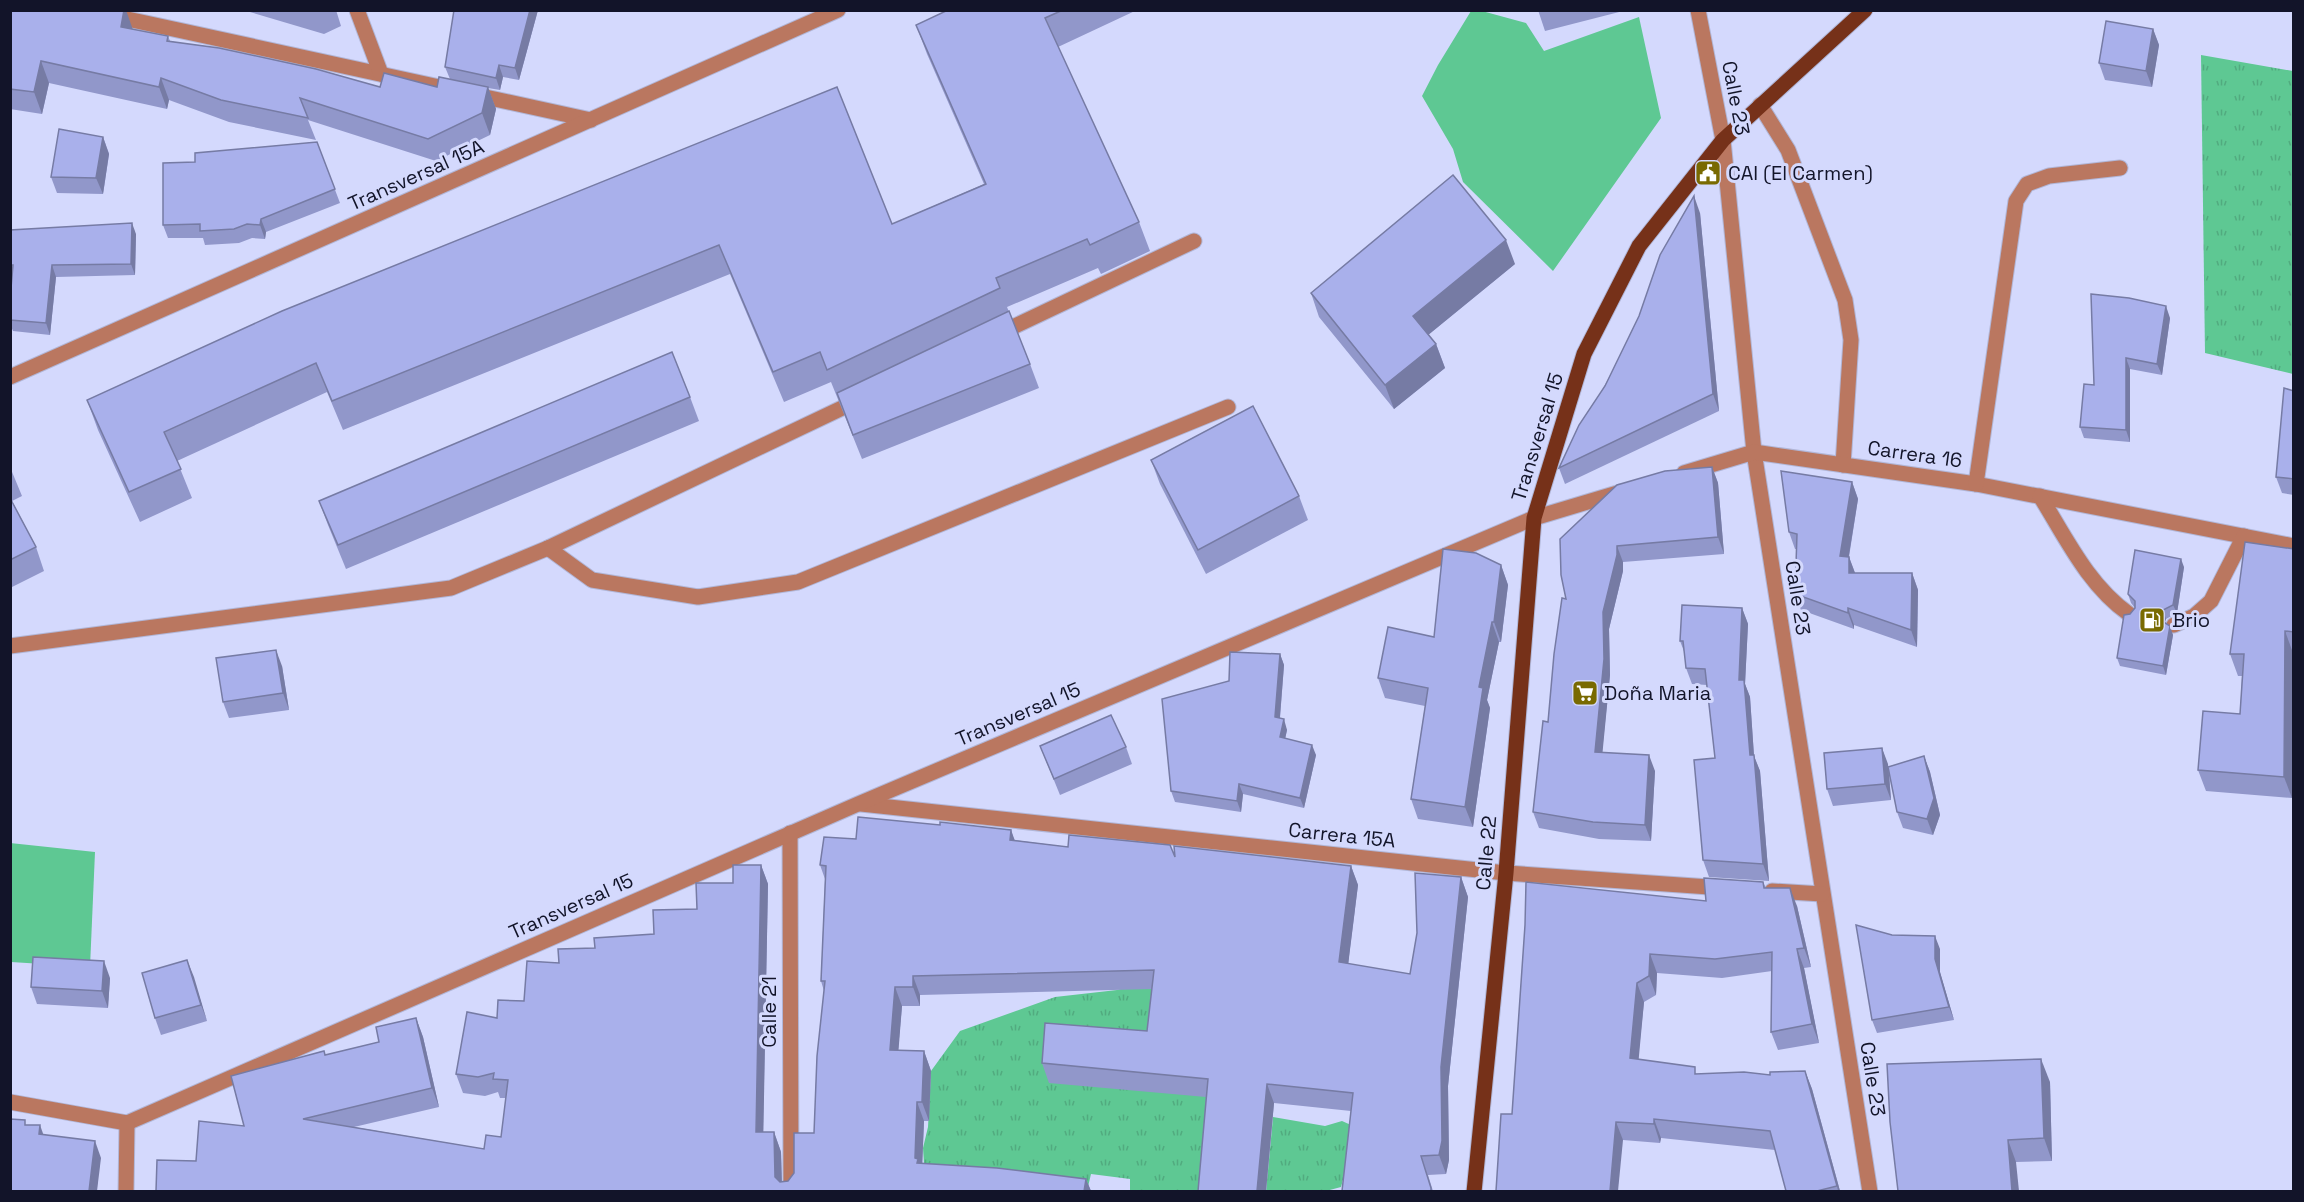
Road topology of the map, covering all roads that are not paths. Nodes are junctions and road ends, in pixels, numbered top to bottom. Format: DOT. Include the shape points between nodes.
graph roads {
  1 [pos="87,10"];
  2 [pos="357,10"];
  3 [pos="838,10"];
  4 [pos="1698,10"];
  5 [pos="1865,10"];
  6 [pos="381,74"];
  7 [pos="1760,105"];
  8 [pos="591,120"];
  9 [pos="1723,140"];
  10 [pos="2120,168"];
  11 [pos="1194,241"];
  12 [pos="981,342"];
  13 [pos="10,377"];
  14 [pos="874,393"];
  15 [pos="1228,407"];
  16 [pos="1754,452"];
  17 [pos="1843,465"];
  18 [pos="1666,478"];
  19 [pos="1976,484"];
  20 [pos="1633,488"];
  21 [pos="2040,496"];
  22 [pos="1534,518"];
  23 [pos="2244,536"];
  24 [pos="2294,546"];
  25 [pos="548,548"];
  26 [pos="2129,614"];
  27 [pos="2174,626"];
  28 [pos="10,646"];
  29 [pos="858,804"];
  30 [pos="790,833"];
  31 [pos="1506,873"];
  32 [pos="1822,894"];
  33 [pos="10,1102"];
  34 [pos="127,1123"];
  35 [pos="126,1191"];
  36 [pos="791,1191"];
  37 [pos="1474,1191"];
  38 [pos="1870,1191"];
  1 -- 6 [label="street"];
  2 -- 6 [label="street"];
  3 -- 8 [label="street, Transversal 15A"];
  4 -- 9 [label="street, Calle 23"];
  5 -- 7 [label="main road, Transversal 15"];
  6 -- 8 [label="street"];
  7 -- 9 [label="main road, Transversal 15"];
  7 -- 17 [label="street" via="1788,150 1845,300 1851,340"];
  8 -- 13 [label="street, Transversal 15A"];
  9 -- 16 [label="street, Calle 23"];
  9 -- 22 [label="main road, Transversal 15" via="1639,246 1584,354"];
  10 -- 19 [label="street" via="2049,176 2027,184 2016,201"];
  11 -- 12 [label="street"];
  14 -- 25 [label="street"];
  15 -- 25 [label="street" via="798,582 698,597 592,579"];
  16 -- 17 [label="street, Carrera 16"];
  16 -- 18 [label="street, Carrera 16"];
  16 -- 32 [label="street, Calle 23"];
  17 -- 19 [label="street, Carrera 16"];
  19 -- 21 [label="street, Carrera 16"];
  20 -- 22 [label="street"];
  21 -- 23 [label="street, Carrera 16"];
  21 -- 26 [label="street" via="2084,569 2111,601"];
  22 -- 29 [label="street, Transversal 15"];
  22 -- 31 [label="main road, Calle 22"];
  23 -- 24 [label="street, Carrera 16"];
  23 -- 27 [label="street" via="2211,601"];
  25 -- 28 [label="street" via="451,588"];
  29 -- 30 [label="street, Transversal 15"];
  29 -- 31 [label="street, Carrera 15A"];
  30 -- 34 [label="street, Transversal 15"];
  30 -- 36 [label="street, Calle 21"];
  31 -- 32 [label="street, Carrera 15A"];
  31 -- 37 [label="main road, Calle 22"];
  32 -- 38 [label="street, Calle 23"];
  33 -- 34 [label="street"];
  34 -- 35 [label="street"];
}
